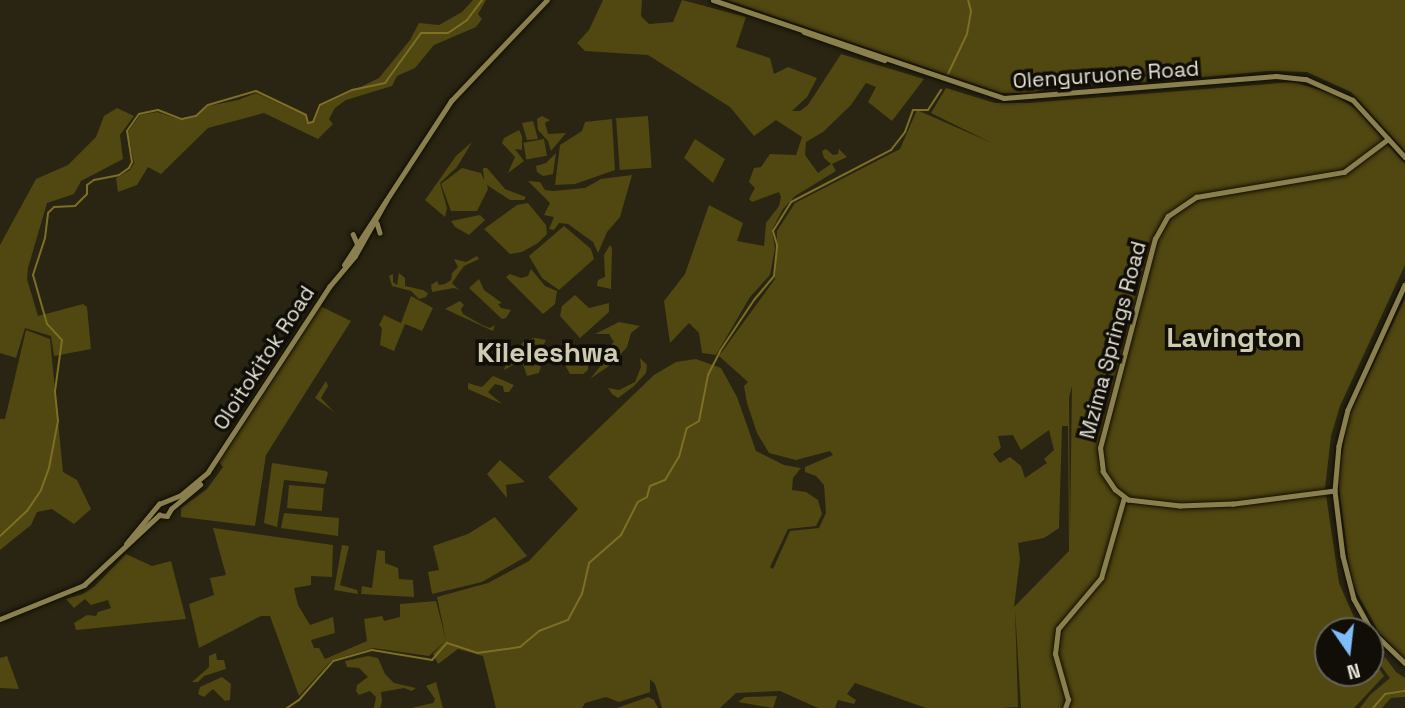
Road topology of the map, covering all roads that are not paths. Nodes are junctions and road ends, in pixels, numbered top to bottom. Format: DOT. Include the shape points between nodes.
graph roads {
  1 [pos="547,0"];
  2 [pos="713,0"];
  3 [pos="1388,138"];
  4 [pos="1405,157"];
  5 [pos="386,201"];
  6 [pos="377,222"];
  7 [pos="380,233"];
  8 [pos="353,234"];
  9 [pos="358,244"];
  10 [pos="343,268"];
  11 [pos="1405,285"];
  12 [pos="208,472"];
  13 [pos="1335,491"];
  14 [pos="1124,498"];
  15 [pos="165,502"];
  16 [pos="171,509"];
  17 [pos="158,512"];
  18 [pos="0,619"];
  19 [pos="1405,663"];
  20 [pos="1066,707"];
  1 -- 5 [label="street, Oloitokitok Road" via="451,102"];
  2 -- 3 [label="street, Olenguruone Road" via="1009,99 1276,76 1306,79 1353,100"];
  3 -- 4 [label="street, Olenguruone Road"];
  3 -- 14 [label="street, Mzima Springs Road" via="1344,172 1196,197 1168,216 1155,239 1100,448 1104,471"];
  5 -- 6 [label="street, Oloitokitok Road"];
  5 -- 9 [label="street, Oloitokitok Road"];
  6 -- 7 [label="street"];
  6 -- 10 [label="street, Oloitokitok Road"];
  8 -- 9 [label="street"];
  9 -- 10 [label="street, Oloitokitok Road"];
  10 -- 12 [label="street, Oloitokitok Road"];
  11 -- 13 [label="street" via="1348,410"];
  12 -- 15 [label="street" via="191,489"];
  12 -- 16 [label="street" via="199,486"];
  13 -- 14 [label="street" via="1180,506"];
  13 -- 19 [label="street" via="1354,599 1373,631"];
  14 -- 20 [label="street" via="1101,578 1058,629 1055,654"];
  15 -- 16 [label="street"];
  15 -- 17 [label="street" via="159,504"];
  16 -- 17 [label="street" via="167,516"];
  17 -- 18 [label="street" via="84,585"];
}
